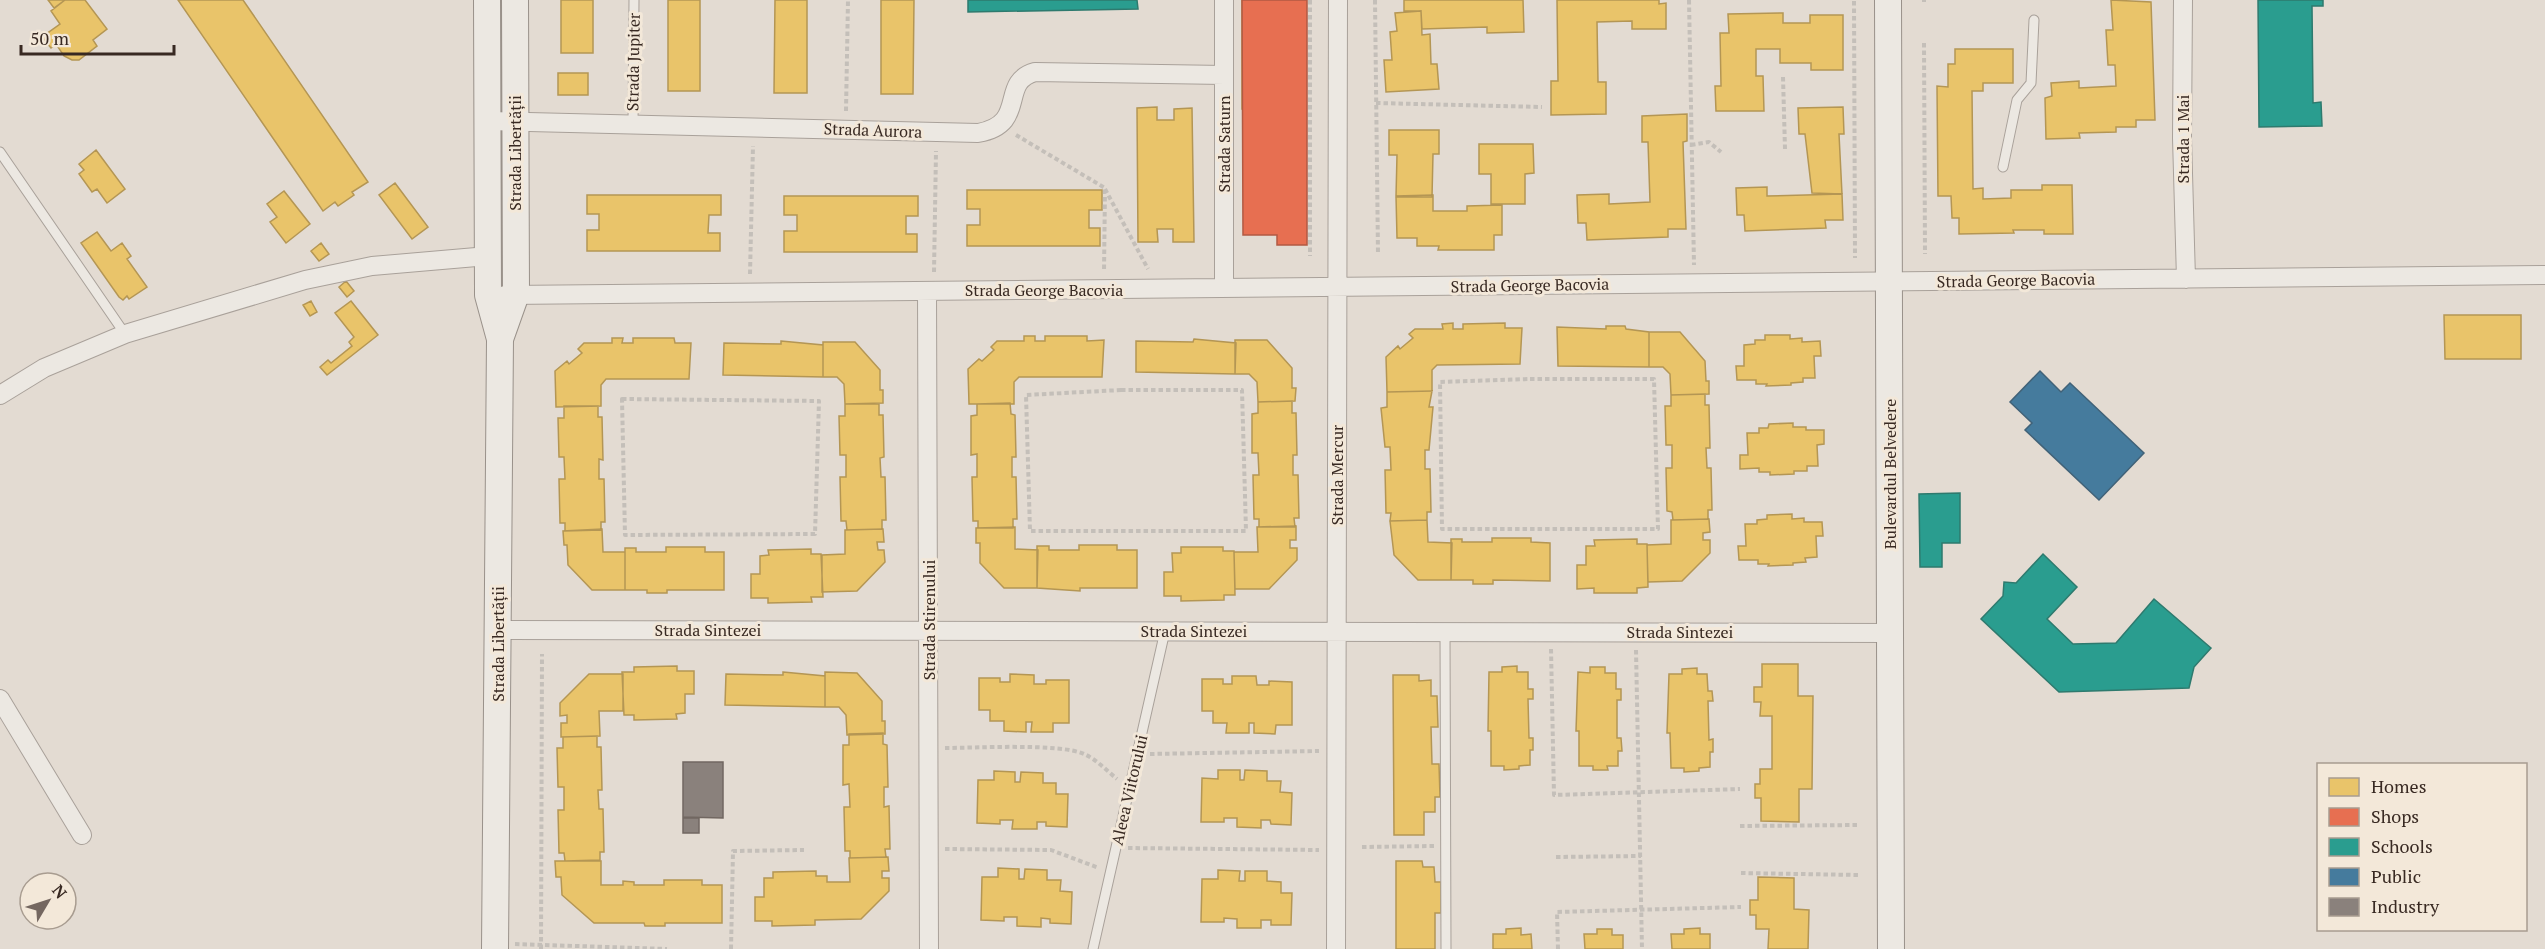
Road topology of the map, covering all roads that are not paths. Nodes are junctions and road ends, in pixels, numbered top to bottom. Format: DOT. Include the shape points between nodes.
graph roads {
  1 [pos="487,0"];
  2 [pos="515,0"];
  3 [pos="634,0"];
  4 [pos="1224,0"];
  5 [pos="1338,0"];
  6 [pos="1888,0"];
  7 [pos="2184,0"];
  8 [pos="2034,20"];
  9 [pos="1224,75"];
  10 [pos="487,121"];
  11 [pos="515,122"];
  12 [pos="633,124"];
  13 [pos="0,152"];
  14 [pos="2003,167"];
  15 [pos="488,256"];
  16 [pos="2545,275"];
  17 [pos="2186,279"];
  18 [pos="1889,281"];
  19 [pos="1338,287"];
  20 [pos="1224,288"];
  21 [pos="930,291"];
  22 [pos="516,294"];
  23 [pos="488,295"];
  24 [pos="125,334"];
  25 [pos="500,339"];
  26 [pos="0,395"];
  27 [pos="498,630"];
  28 [pos="929,630"];
  29 [pos="1165,631"];
  30 [pos="1336,631"];
  31 [pos="1445,632"];
  32 [pos="1890,633"];
  33 [pos="0,699"];
  34 [pos="82,835"];
  35 [pos="495,946"];
  36 [pos="929,949"];
  37 [pos="1093,949"];
  38 [pos="1336,949"];
  39 [pos="1446,949"];
  40 [pos="1891,949"];
  1 -- 10 [label="main road, Strada Libertății"];
  2 -- 11 [label="main road, Strada Libertății"];
  3 -- 12 [label="lane, Strada Jupiter"];
  4 -- 9 [label="street, Strada Saturn"];
  5 -- 19 [label="street, Strada Mercur"];
  6 -- 18 [label="main road, Bulevardul Belvedere"];
  7 -- 17 [label="street, Strada 1 Mai"];
  8 -- 14 [label="lane" via="2031,82 2017,100"];
  9 -- 12 [label="street, Strada Aurora" via="1035,72 1018,80 1011,110 999,125 978,133"];
  9 -- 20 [label="street, Strada Saturn"];
  10 -- 11 [label="street, Strada Aurora"];
  10 -- 15 [label="main road, Strada Libertății"];
  11 -- 12 [label="street, Strada Aurora"];
  11 -- 22 [label="main road, Strada Libertății"];
  13 -- 24 [label="lane"];
  15 -- 23 [label="main road, Strada Libertății"];
  15 -- 24 [label="street" via="372,266 316,278"];
  16 -- 17 [label="street, Strada George Bacovia"];
  17 -- 18 [label="street, Strada George Bacovia"];
  18 -- 19 [label="street, Strada George Bacovia"];
  18 -- 32 [label="main road, Bulevardul Belvedere"];
  19 -- 20 [label="street, Strada George Bacovia"];
  19 -- 30 [label="street, Strada Mercur"];
  20 -- 21 [label="street, Strada George Bacovia"];
  21 -- 22 [label="street, Strada George Bacovia"];
  21 -- 28 [label="street, Strada Stirenului"];
  22 -- 23 [label="street, Strada George Bacovia"];
  22 -- 25 [label="main road, Strada Libertății"];
  23 -- 25 [label="main road, Strada Libertății"];
  24 -- 26 [label="street" via="44,368"];
  25 -- 27 [label="main road, Strada Libertății"];
  27 -- 28 [label="street, Strada Sintezei"];
  27 -- 35 [label="main road, Strada Libertății"];
  28 -- 29 [label="street, Strada Sintezei"];
  28 -- 36 [label="street, Strada Stirenului"];
  29 -- 30 [label="street, Strada Sintezei"];
  29 -- 37 [label="lane, Aleea Viitorului"];
  30 -- 31 [label="street, Strada Sintezei"];
  30 -- 38 [label="street, Strada Mercur"];
  31 -- 32 [label="street, Strada Sintezei"];
  31 -- 39 [label="lane"];
  32 -- 40 [label="main road, Bulevardul Belvedere"];
  33 -- 34 [label="street"];
}
